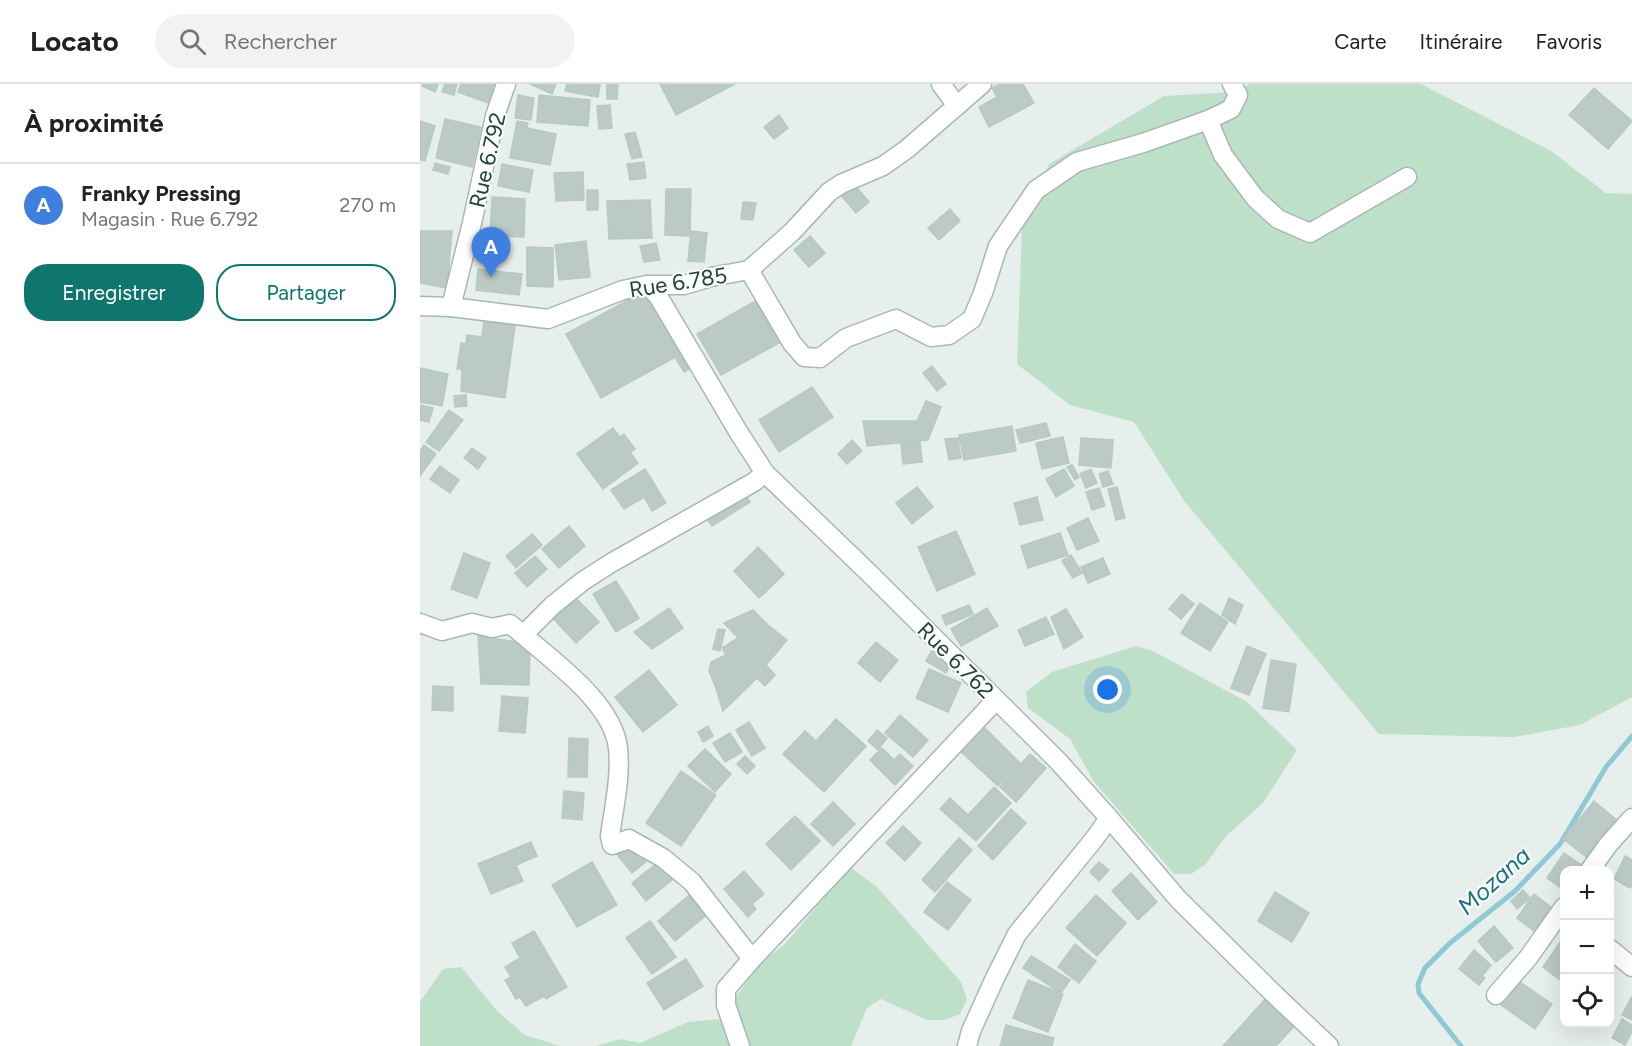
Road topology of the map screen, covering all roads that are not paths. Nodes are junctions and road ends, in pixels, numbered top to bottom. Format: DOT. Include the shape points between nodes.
graph roads {
  1 [pos="506,84"];
  2 [pos="940,84"];
  3 [pos="982,84"];
  4 [pos="1232,84"];
  5 [pos="957,106"];
  6 [pos="1208,120"];
  7 [pos="1407,177"];
  8 [pos="749,270"];
  9 [pos="647,285"];
  10 [pos="420,306"];
  11 [pos="451,307"];
  12 [pos="765,473"];
  13 [pos="420,622"];
  14 [pos="522,634"];
  15 [pos="996,700"];
  16 [pos="1108,818"];
  17 [pos="1632,818"];
  18 [pos="1593,866"];
  19 [pos="1560,914"];
  20 [pos="1614,952"];
  21 [pos="752,959"];
  22 [pos="1632,968"];
  23 [pos="1496,996"];
  24 [pos="740,1046"];
  25 [pos="967,1046"];
  26 [pos="1329,1046"];
  1 -- 11 [label="street, Rue 6.792" via="495,116"];
  2 -- 5 [label="street"];
  3 -- 5 [label="street, Rue 6.785"];
  4 -- 6 [label="street" via="1238,95 1231,110"];
  5 -- 8 [label="street, Rue 6.785" via="883,166 829,192"];
  6 -- 7 [label="street" via="1223,155 1255,198 1278,219 1310,233"];
  6 -- 8 [label="street" via="1077,162 1036,190 998,246 972,319 949,335 931,337 896,319 846,338 820,358 804,357"];
  8 -- 9 [label="street, Rue 6.785" via="684,285"];
  9 -- 11 [label="street, Rue 6.785" via="623,290 548,319"];
  9 -- 12 [label="street, Rue 6.762" via="658,296"];
  10 -- 11 [label="street, Rue 6.785"];
  12 -- 14 [label="street" via="584,581"];
  12 -- 15 [label="street, Rue 6.762"];
  13 -- 14 [label="street" via="442,631 472,623 492,628 510,624"];
  14 -- 21 [label="street" via="570,676 611,723 618,747 612,845 629,839 663,858 692,882"];
  15 -- 16 [label="street, Rue 6.762"];
  15 -- 21 [label="street"];
  16 -- 25 [label="street" via="1017,934"];
  16 -- 26 [label="street, Rue 6.762" via="1178,899"];
  17 -- 18 [label="street"];
  19 -- 23 [label="street"];
  20 -- 22 [label="street"];
  21 -- 24 [label="street" via="726,989 726,1005"];
}
